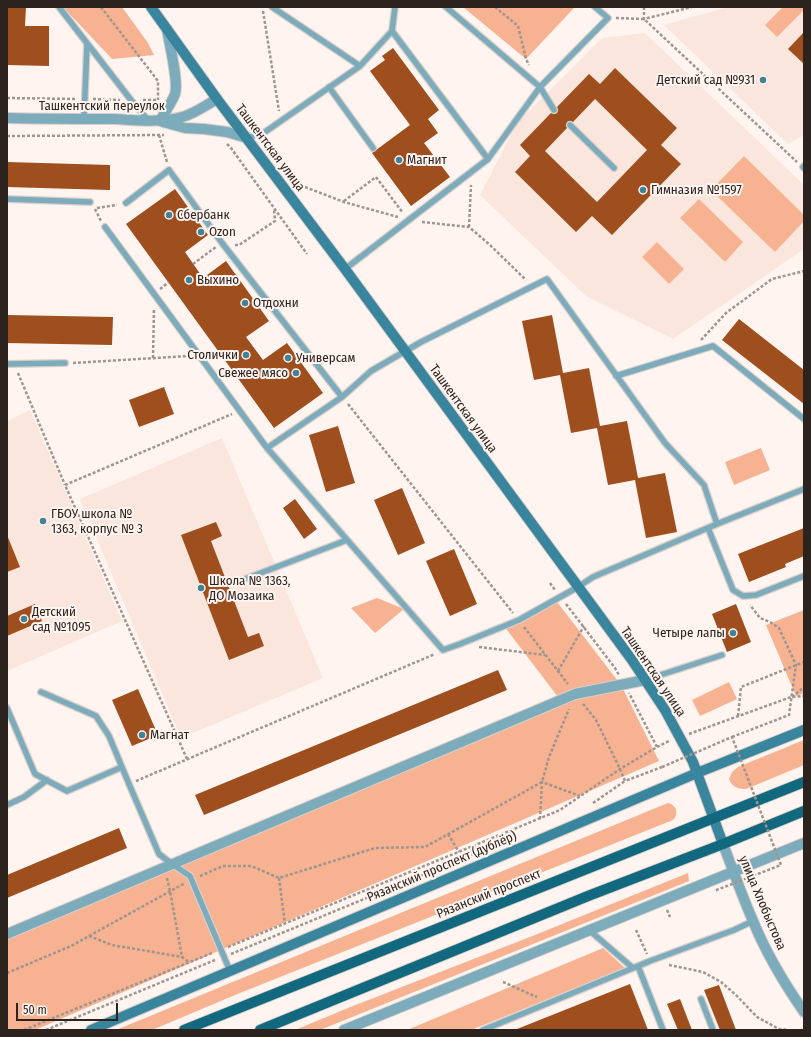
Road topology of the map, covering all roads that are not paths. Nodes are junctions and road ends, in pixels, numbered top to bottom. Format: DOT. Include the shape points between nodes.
graph roads {
  1 [pos="60,7"];
  2 [pos="151,7"];
  3 [pos="272,7"];
  4 [pos="395,7"];
  5 [pos="446,7"];
  6 [pos="595,7"];
  7 [pos="167,29"];
  8 [pos="392,31"];
  9 [pos="87,44"];
  10 [pos="360,66"];
  11 [pos="330,87"];
  12 [pos="540,87"];
  13 [pos="217,99"];
  14 [pos="554,110"];
  15 [pos="7,118"];
  16 [pos="84,119"];
  17 [pos="148,120"];
  18 [pos="160,121"];
  19 [pos="570,125"];
  20 [pos="247,138"];
  21 [pos="373,148"];
  22 [pos="488,159"];
  23 [pos="614,168"];
  24 [pos="7,199"];
  25 [pos="90,202"];
  26 [pos="126,203"];
  27 [pos="105,227"];
  28 [pos="345,269"];
  29 [pos="405,351"];
  30 [pos="65,363"];
  31 [pos="7,364"];
  32 [pos="616,376"];
  33 [pos="342,397"];
  34 [pos="804,419"];
  35 [pos="267,448"];
  36 [pos="804,489"];
  37 [pos="717,524"];
  38 [pos="708,528"];
  39 [pos="347,540"];
  40 [pos="804,576"];
  41 [pos="245,579"];
  42 [pos="578,587"];
  43 [pos="722,655"];
  44 [pos="645,680"];
  45 [pos="41,692"];
  46 [pos="7,708"];
  47 [pos="7,722"];
  48 [pos="15,728"];
  49 [pos="804,730"];
  50 [pos="122,767"];
  51 [pos="697,773"];
  52 [pos="47,780"];
  53 [pos="804,782"];
  54 [pos="7,805"];
  55 [pos="804,811"];
  56 [pos="714,819"];
  57 [pos="804,842"];
  58 [pos="723,844"];
  59 [pos="168,866"];
  60 [pos="734,871"];
  61 [pos="753,921"];
  62 [pos="588,930"];
  63 [pos="7,934"];
  64 [pos="636,967"];
  65 [pos="230,971"];
  66 [pos="701,999"];
  67 [pos="804,1012"];
  68 [pos="91,1030"];
  69 [pos="184,1030"];
  70 [pos="260,1030"];
  71 [pos="344,1030"];
  72 [pos="483,1030"];
  73 [pos="663,1030"];
  74 [pos="713,1030"];
  1 -- 9 [label="lane"];
  2 -- 7 [label="main road, Ташкентская улица"];
  3 -- 10 [label="lane"];
  4 -- 8 [label="lane"];
  5 -- 12 [label="lane"];
  6 -- 12 [label="lane" via="608,18"];
  7 -- 13 [label="main road, Ташкентская улица"];
  7 -- 18 [label="street" via="176,92"];
  8 -- 10 [label="lane"];
  8 -- 22 [label="lane"];
  9 -- 16 [label="lane"];
  9 -- 17 [label="lane"];
  10 -- 11 [label="lane"];
  11 -- 20 [label="lane" via="265,132"];
  11 -- 21 [label="lane"];
  12 -- 14 [label="lane"];
  12 -- 22 [label="lane"];
  13 -- 18 [label="street, Ташкентский переулок" via="182,117"];
  13 -- 20 [label="main road, Ташкентская улица"];
  15 -- 16 [label="street, Ташкентский переулок"];
  16 -- 17 [label="street, Ташкентский переулок"];
  17 -- 18 [label="street, Ташкентский переулок"];
  18 -- 20 [label="street" via="185,128 204,128"];
  19 -- 23 [label="lane"];
  20 -- 28 [label="main road, Ташкентская улица"];
  22 -- 28 [label="lane"];
  24 -- 25 [label="lane"];
  26 -- 33 [label="lane" via="169,170 222,243"];
  27 -- 35 [label="lane"];
  28 -- 29 [label="main road, Ташкентская улица"];
  29 -- 32 [label="lane" via="547,279"];
  29 -- 33 [label="lane" via="371,371"];
  29 -- 42 [label="main road, Ташкентская улица"];
  30 -- 31 [label="lane"];
  32 -- 34 [label="lane" via="713,346"];
  32 -- 37 [label="lane" via="665,443 704,486"];
  33 -- 35 [label="lane"];
  35 -- 39 [label="lane"];
  36 -- 37 [label="lane"];
  37 -- 38 [label="lane"];
  38 -- 40 [label="lane" via="732,590 743,596 756,595"];
  38 -- 42 [label="lane" via="593,577"];
  39 -- 41 [label="lane"];
  39 -- 42 [label="lane" via="443,650 519,620"];
  42 -- 44 [label="main road, Ташкентская улица"];
  43 -- 44 [label="lane"];
  44 -- 51 [label="main road, Ташкентская улица" via="666,710"];
  44 -- 59 [label="street" via="575,694"];
  45 -- 50 [label="lane" via="96,716 109,736"];
  46 -- 48 [label="lane"];
  47 -- 48 [label="lane"];
  48 -- 52 [label="lane" via="35,774"];
  49 -- 51 [label="main road, Рязанский проспект (дублёр)"];
  50 -- 52 [label="lane" via="67,791"];
  50 -- 59 [label="lane" via="160,854"];
  51 -- 56 [label="main road, Ташкентская улица"];
  51 -- 65 [label="main road, Рязанский проспект (дублёр)"];
  52 -- 54 [label="lane" via="24,797"];
  53 -- 56 [label="main road, Рязанский проспект"];
  55 -- 58 [label="main road"];
  56 -- 58 [label="main road, Ташкентская улица"];
  56 -- 69 [label="main road, Рязанский проспект"];
  57 -- 60 [label="street"];
  58 -- 60 [label="street, улица Хлобыстова"];
  58 -- 70 [label="main road" via="580,899"];
  59 -- 63 [label="street"];
  59 -- 65 [label="lane" via="190,876"];
  60 -- 61 [label="street, улица Хлобыстова"];
  60 -- 62 [label="street"];
  61 -- 64 [label="lane"];
  61 -- 67 [label="street, улица Хлобыстова" via="774,964"];
  62 -- 64 [label="lane"];
  62 -- 71 [label="street"];
  64 -- 72 [label="lane"];
  64 -- 73 [label="lane"];
  65 -- 68 [label="main road, Рязанский проспект (дублёр)"];
  66 -- 74 [label="lane"];
}
